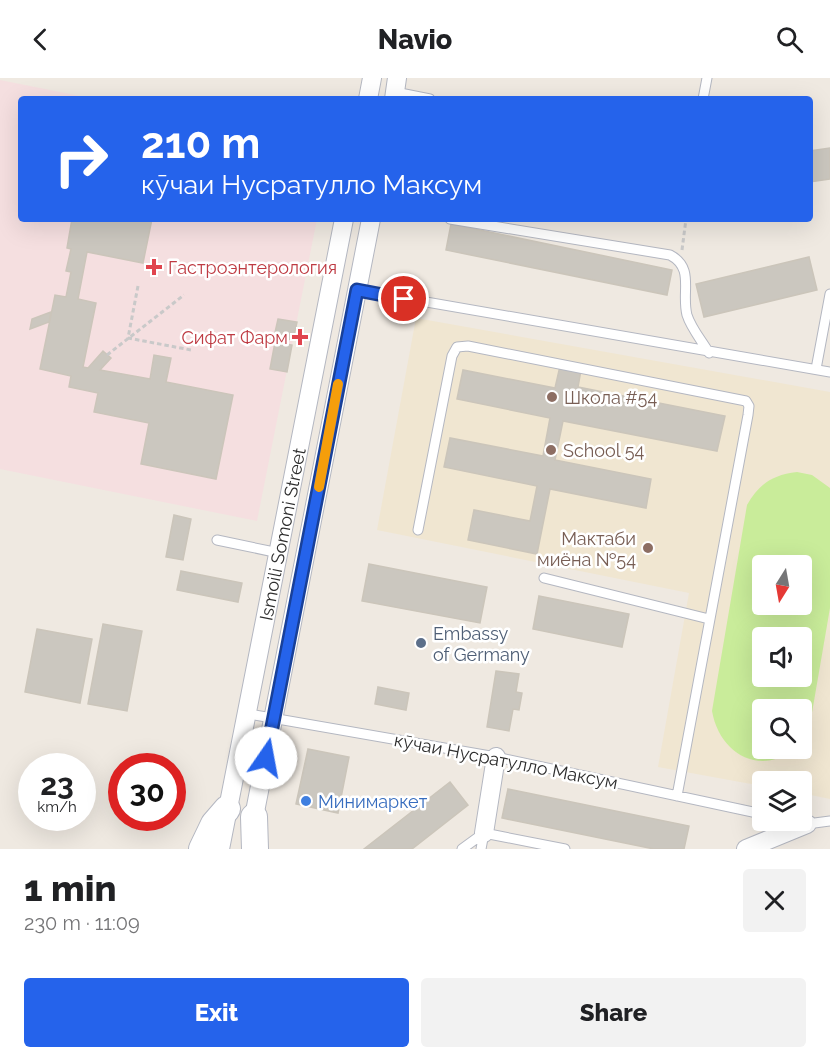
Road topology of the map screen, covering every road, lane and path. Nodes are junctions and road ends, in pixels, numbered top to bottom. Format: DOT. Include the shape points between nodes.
graph roads {
  1 [pos="372,78"];
  2 [pos="707,78"];
  3 [pos="395,90"];
  4 [pos="369,96"];
  5 [pos="418,96"];
  6 [pos="704,96"];
  7 [pos="343,222"];
  8 [pos="370,222"];
  9 [pos="468,222"];
  10 [pos="686,222"];
  11 [pos="680,260"];
  12 [pos="138,286"];
  13 [pos="357,290"];
  14 [pos="830,294"];
  15 [pos="184,295"];
  16 [pos="128,338"];
  17 [pos="191,350"];
  18 [pos="709,353"];
  19 [pos="107,355"];
  20 [pos="816,369"];
  21 [pos="830,372"];
  22 [pos="418,530"];
  23 [pos="217,540"];
  24 [pos="280,553"];
  25 [pos="305,558"];
  26 [pos="544,578"];
  27 [pos="709,619"];
  28 [pos="249,714"];
  29 [pos="274,718"];
  30 [pos="496,757"];
  31 [pos="676,796"];
  32 [pos="227,809"];
  33 [pos="752,812"];
  34 [pos="254,818"];
  35 [pos="830,821"];
  36 [pos="812,822"];
  37 [pos="781,831"];
  38 [pos="483,841"];
  39 [pos="202,849"];
  40 [pos="220,849"];
  41 [pos="247,849"];
  42 [pos="255,849"];
  43 [pos="462,849"];
  44 [pos="565,849"];
  45 [pos="746,849"];
  1 -- 4 [label="street"];
  2 -- 6 [label="lane"];
  3 -- 5 [label="lane"];
  7 -- 24 [label="street, Ismoili Somoni Street"];
  8 -- 13 [label="street, Ismoili Somoni Street"];
  9 -- 11 [label="lane" via="670,255"];
  10 -- 11 [label="path"];
  11 -- 18 [label="lane" via="686,271 688,318"];
  12 -- 16 [label="path"];
  13 -- 18 [label="lane"];
  13 -- 25 [label="street, Ismoili Somoni Street"];
  14 -- 20 [label="lane"];
  15 -- 16 [label="path"];
  16 -- 17 [label="path"];
  16 -- 19 [label="path"];
  18 -- 20 [label="lane"];
  20 -- 21 [label="lane"];
  22 -- 27 [label="lane" via="452,356 457,347 468,346 746,401 748,415"];
  23 -- 24 [label="lane"];
  24 -- 25 [label="street"];
  24 -- 28 [label="street, Ismoili Somoni Street"];
  25 -- 29 [label="street, Ismoili Somoni Street"];
  26 -- 27 [label="lane"];
  27 -- 31 [label="lane"];
  28 -- 29 [label="lane, кӯчаи Нусратулло Максум"];
  28 -- 32 [label="street, Ismoili Somoni Street"];
  29 -- 30 [label="lane, кӯчаи Нусратулло Максум"];
  29 -- 34 [label="street, Ismoili Somoni Street"];
  30 -- 31 [label="lane, кӯчаи Нусратулло Максум"];
  30 -- 38 [label="street"];
  31 -- 33 [label="lane, кӯчаи Нусратулло Максум"];
  32 -- 39 [label="street" via="214,824"];
  32 -- 40 [label="street, Ismoili Somoni Street"];
  34 -- 41 [label="street, Ismoili Somoni Street"];
  34 -- 42 [label="street"];
  35 -- 36 [label="lane"];
  37 -- 45 [label="street"];
  38 -- 43 [label="lane"];
  38 -- 44 [label="lane"];
}
